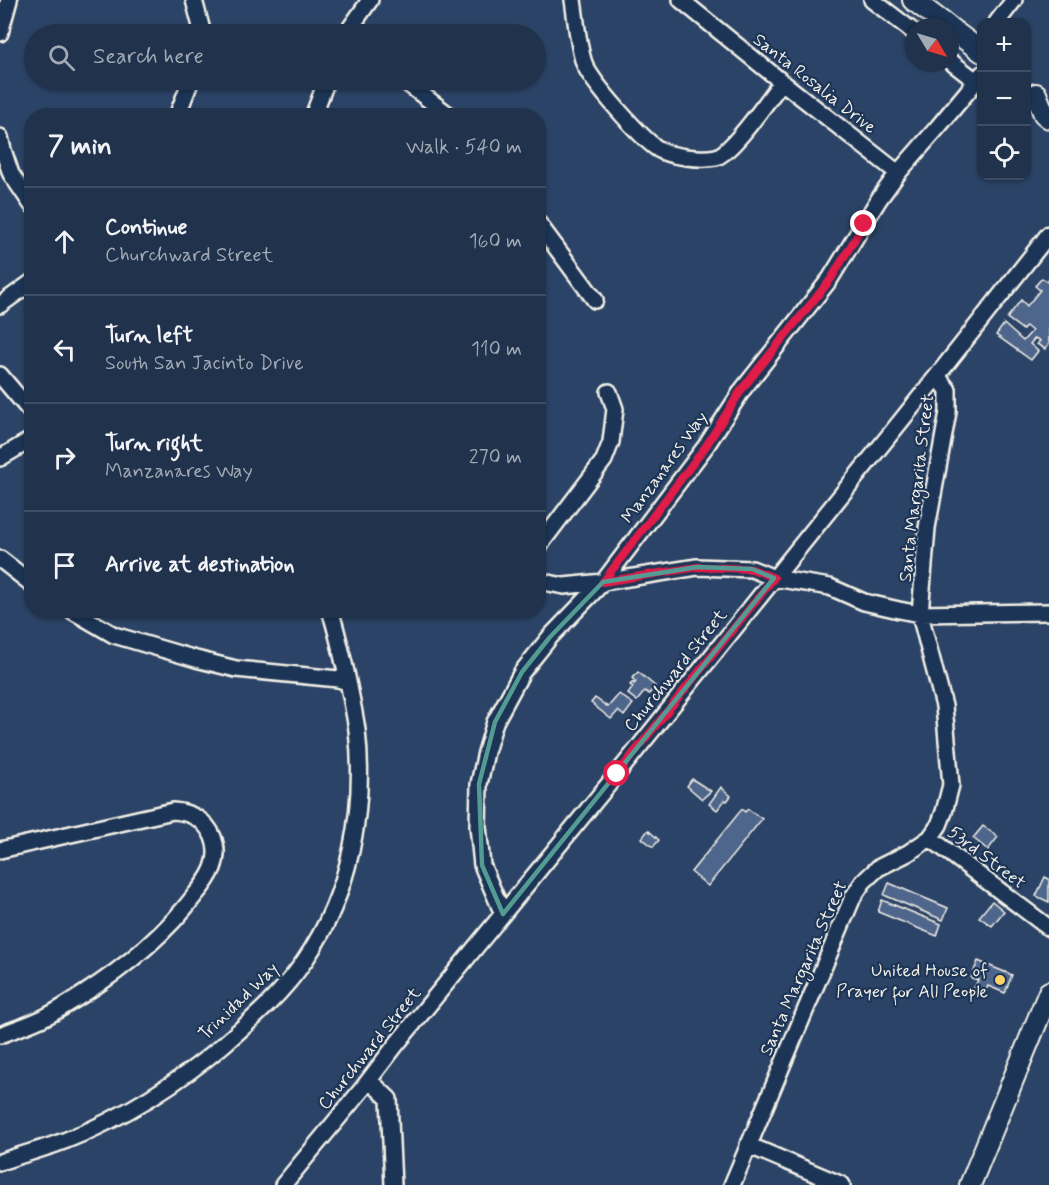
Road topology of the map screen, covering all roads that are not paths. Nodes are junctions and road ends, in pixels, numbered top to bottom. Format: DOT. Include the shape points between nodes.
graph roads {
  1 [pos="9,0"];
  2 [pos="194,0"];
  3 [pos="370,0"];
  4 [pos="573,0"];
  5 [pos="681,0"];
  6 [pos="872,0"];
  7 [pos="913,0"];
  8 [pos="1014,0"];
  9 [pos="936,18"];
  10 [pos="1000,18"];
  11 [pos="200,24"];
  12 [pos="353,24"];
  13 [pos="905,25"];
  14 [pos="0,33"];
  15 [pos="959,34"];
  16 [pos="977,46"];
  17 [pos="959,65"];
  18 [pos="977,76"];
  19 [pos="977,79"];
  20 [pos="782,82"];
  21 [pos="187,90"];
  22 [pos="323,90"];
  23 [pos="416,90"];
  24 [pos="1037,92"];
  25 [pos="180,108"];
  26 [pos="316,108"];
  27 [pos="440,108"];
  28 [pos="1049,118"];
  29 [pos="0,137"];
  30 [pos="898,173"];
  31 [pos="24,193"];
  32 [pos="546,234"];
  33 [pos="1049,234"];
  34 [pos="24,288"];
  35 [pos="595,300"];
  36 [pos="0,305"];
  37 [pos="0,375"];
  38 [pos="937,376"];
  39 [pos="609,392"];
  40 [pos="24,404"];
  41 [pos="24,444"];
  42 [pos="0,458"];
  43 [pos="546,537"];
  44 [pos="0,559"];
  45 [pos="24,578"];
  46 [pos="774,578"];
  47 [pos="603,582"];
  48 [pos="546,583"];
  49 [pos="1049,612"];
  50 [pos="921,614"];
  51 [pos="85,618"];
  52 [pos="333,618"];
  53 [pos="348,682"];
  54 [pos="930,838"];
  55 [pos="0,850"];
  56 [pos="503,914"];
  57 [pos="1049,928"];
  58 [pos="1049,993"];
  59 [pos="0,1035"];
  60 [pos="369,1080"];
  61 [pos="748,1145"];
  62 [pos="0,1162"];
  63 [pos="283,1185"];
  64 [pos="393,1185"];
  65 [pos="732,1185"];
  66 [pos="842,1185"];
  67 [pos="970,1185"];
  1 -- 14 [label="street"];
  2 -- 11 [label="street"];
  3 -- 12 [label="street"];
  4 -- 20 [label="street" via="584,63 598,85 659,150 677,156 717,157 732,146"];
  5 -- 20 [label="street, Santa Rosalia Drive"];
  6 -- 13 [label="street"];
  7 -- 9 [label="main road"];
  8 -- 10 [label="street"];
  15 -- 16 [label="main road"];
  17 -- 18 [label="street"];
  19 -- 30 [label="street, Manzanares Way"];
  20 -- 30 [label="street, Santa Rosalia Drive"];
  21 -- 25 [label="street"];
  22 -- 26 [label="street"];
  23 -- 27 [label="street"];
  24 -- 28 [label="main road"];
  29 -- 31 [label="street" via="11,174"];
  30 -- 47 [label="street, Manzanares Way" via="831,279 742,389 706,446"];
  32 -- 35 [label="street"];
  33 -- 38 [label="street, Churchward Street"];
  34 -- 36 [label="street"];
  37 -- 40 [label="street"];
  38 -- 46 [label="street, Churchward Street"];
  38 -- 50 [label="street, Santa Margarita Street" via="948,390 948,412 927,528"];
  39 -- 43 [label="street" via="615,409 611,442 604,460"];
  41 -- 42 [label="street"];
  44 -- 45 [label="street"];
  46 -- 47 [label="street" via="752,569 698,567"];
  46 -- 50 [label="street" via="830,587 864,602"];
  46 -- 56 [label="street, Churchward Street"];
  47 -- 48 [label="street" via="564,586"];
  47 -- 56 [label="street, Manzanares Way" via="549,637 522,672 495,722 478,784 478,826 482,865"];
  49 -- 50 [label="street"];
  50 -- 54 [label="street, Santa Margarita Street" via="944,706 951,785"];
  51 -- 53 [label="street" via="114,635 236,669"];
  52 -- 53 [label="street, Trinidad Way"];
  53 -- 62 [label="street, Trinidad Way" via="359,756 355,831 339,892 304,961 276,996 201,1064 106,1123"];
  54 -- 57 [label="street, 53rd Street"];
  54 -- 61 [label="street, Santa Margarita Street" via="878,868 853,897"];
  55 -- 59 [label="street" via="173,811 189,814 203,823 213,837 216,852 207,880 149,944 74,1000"];
  56 -- 60 [label="street, Churchward Street"];
  58 -- 67 [label="main road"];
  60 -- 63 [label="street, Churchward Street"];
  60 -- 64 [label="street" via="389,1099"];
  61 -- 65 [label="street, Santa Margarita Street"];
  61 -- 66 [label="street"];
}
